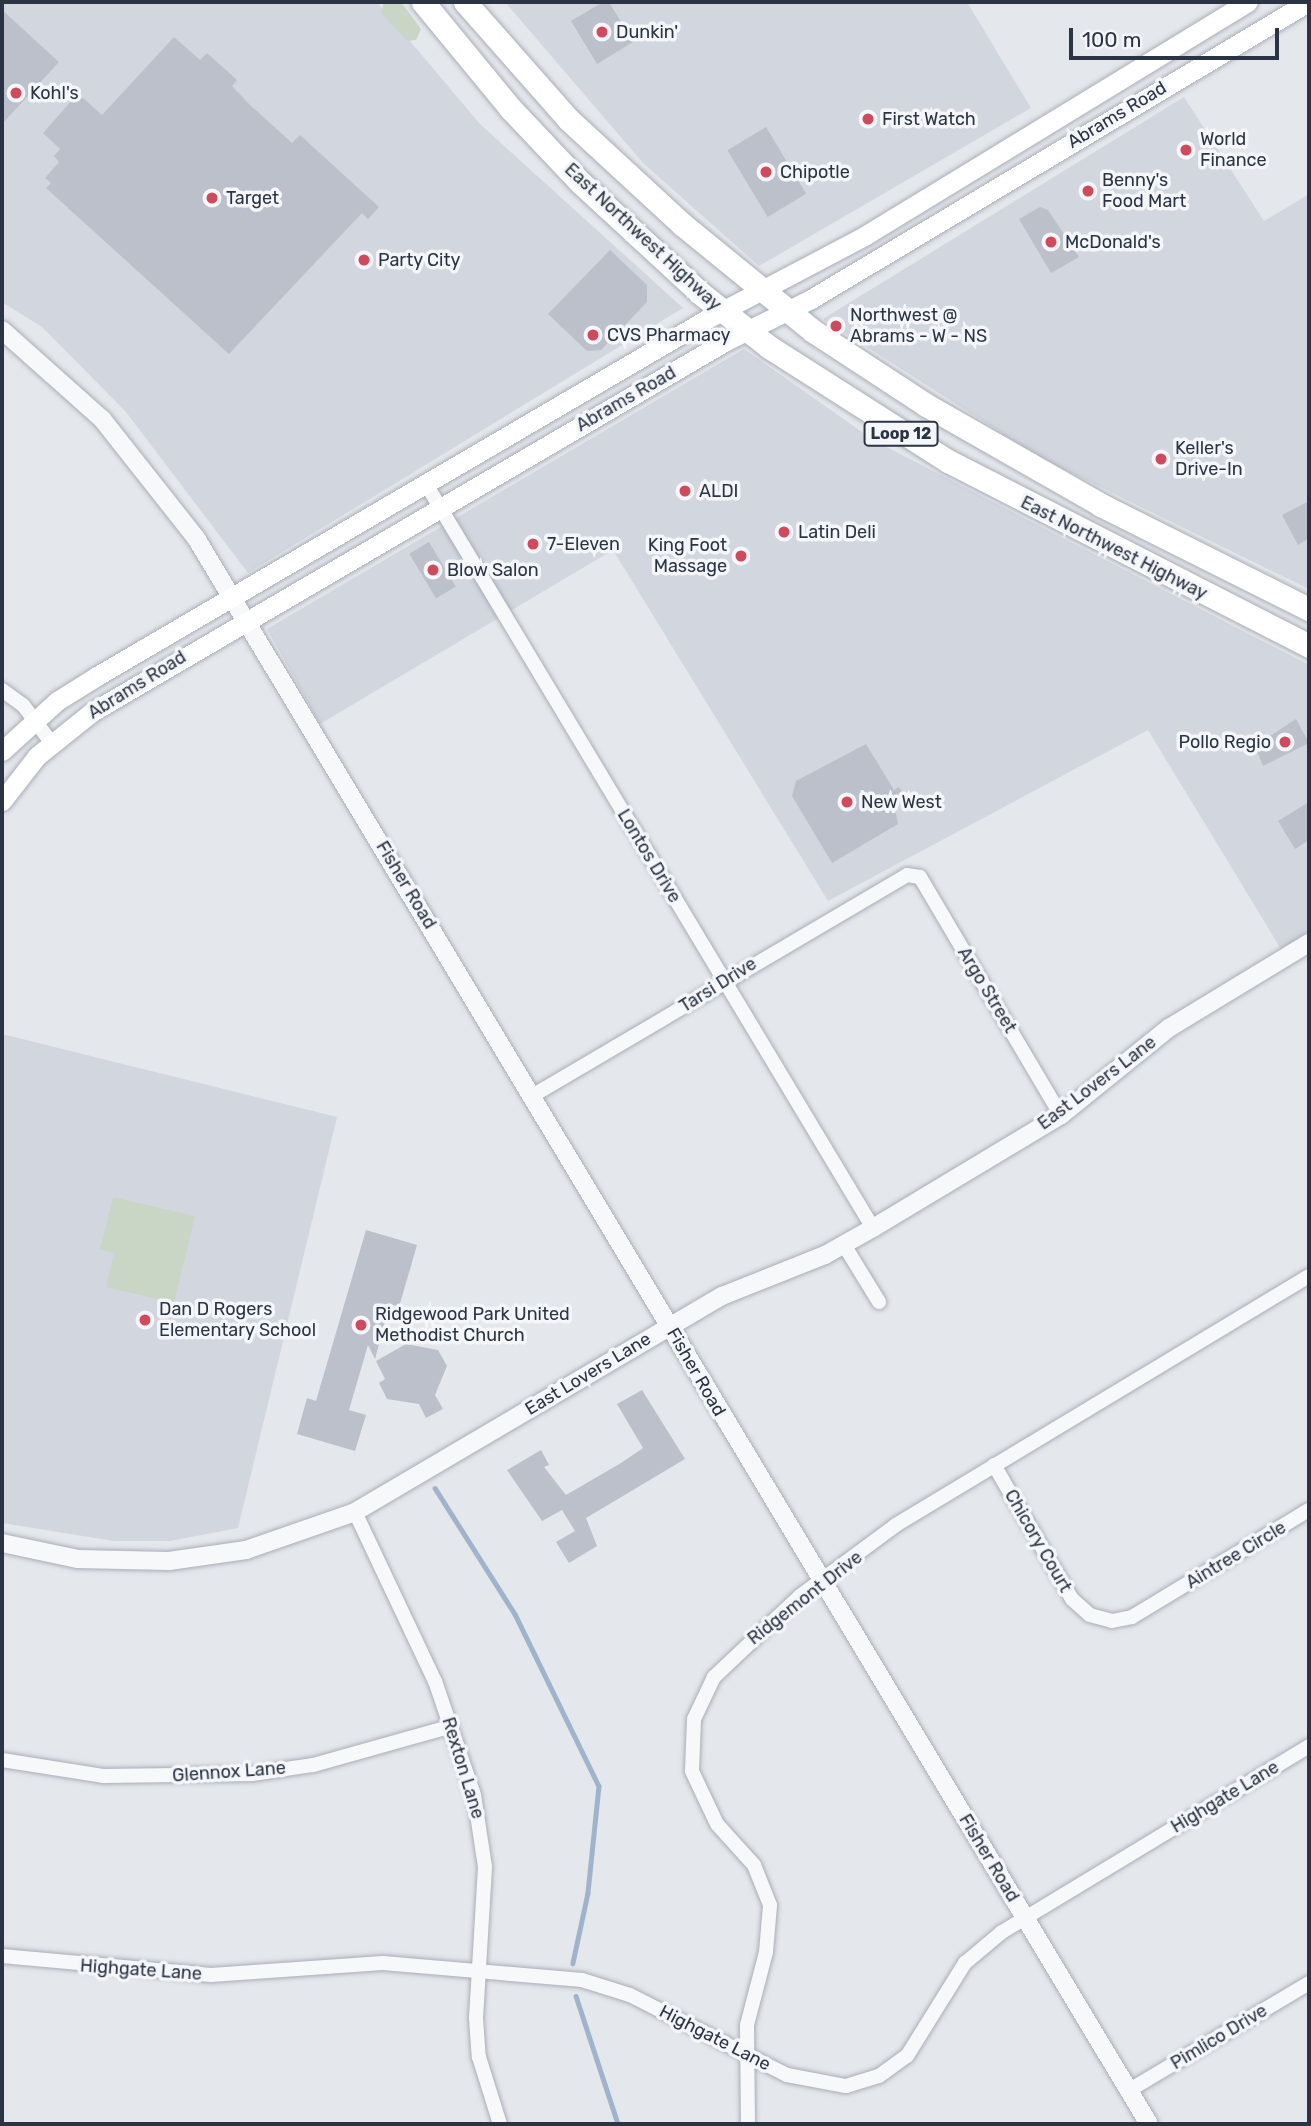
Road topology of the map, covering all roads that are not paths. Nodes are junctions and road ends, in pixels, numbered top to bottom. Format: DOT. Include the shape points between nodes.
graph roads {
  1 [pos="423,2"];
  2 [pos="1248,2"];
  3 [pos="1308,2"];
  4 [pos="470,7"];
  5 [pos="1201,30"];
  6 [pos="448,35"];
  7 [pos="1217,56"];
  8 [pos="1002,154"];
  9 [pos="1014,176"];
  10 [pos="762,292"];
  11 [pos="722,311"];
  12 [pos="786,311"];
  13 [pos="2,330"];
  14 [pos="747,330"];
  15 [pos="426,485"];
  16 [pos="438,508"];
  17 [pos="1162,536"];
  18 [pos="1147,565"];
  19 [pos="234,597"];
  20 [pos="1309,609"];
  21 [pos="246,618"];
  22 [pos="1309,646"];
  23 [pos="2,690"];
  24 [pos="34,719"];
  25 [pos="51,741"];
  26 [pos="2,751"];
  27 [pos="2,801"];
  28 [pos="907,875"];
  29 [pos="1309,943"];
  30 [pos="724,980"];
  31 [pos="531,1097"];
  32 [pos="1060,1115"];
  33 [pos="873,1228"];
  34 [pos="844,1245"];
  35 [pos="1309,1276"];
  36 [pos="879,1302"];
  37 [pos="669,1326"];
  38 [pos="994,1465"];
  39 [pos="1309,1510"];
  40 [pos="355,1512"];
  41 [pos="2,1543"];
  42 [pos="822,1582"];
  43 [pos="1164,1599"];
  44 [pos="452,1726"];
  45 [pos="1309,1746"];
  46 [pos="2,1760"];
  47 [pos="1025,1918"];
  48 [pos="2,1956"];
  49 [pos="477,1972"];
  50 [pos="1309,1983"];
  51 [pos="745,2054"];
  52 [pos="1128,2091"];
  53 [pos="499,2124"];
  54 [pos="748,2124"];
  55 [pos="1149,2124"];
  1 -- 6 [label="main road, East Northwest Highway / Loop 12"];
  2 -- 5 [label="main road, Abrams Road"];
  3 -- 7 [label="main road, Abrams Road"];
  4 -- 6 [label="main road"];
  4 -- 10 [label="main road, East Northwest Highway / Loop 12" via="568,118"];
  5 -- 7 [label="main road"];
  5 -- 8 [label="main road, Abrams Road"];
  6 -- 11 [label="main road, East Northwest Highway / Loop 12" via="581,183"];
  7 -- 9 [label="main road, Abrams Road"];
  8 -- 9 [label="main road"];
  8 -- 10 [label="main road, Abrams Road"];
  9 -- 12 [label="main road, Abrams Road"];
  10 -- 11 [label="main road, Abrams Road"];
  10 -- 12 [label="main road, East Northwest Highway / Loop 12"];
  11 -- 14 [label="main road, East Northwest Highway / Loop 12"];
  11 -- 15 [label="main road, Abrams Road"];
  12 -- 14 [label="main road, Abrams Road"];
  12 -- 17 [label="main road, East Northwest Highway / Loop 12" via="926,405"];
  13 -- 19 [label="street, Fisher Road" via="102,419 196,538"];
  14 -- 16 [label="main road, Abrams Road"];
  14 -- 18 [label="main road, East Northwest Highway / Loop 12" via="916,443"];
  15 -- 16 [label="street, Lontos Drive"];
  15 -- 19 [label="main road, Abrams Road"];
  16 -- 21 [label="main road, Abrams Road"];
  16 -- 30 [label="street, Lontos Drive"];
  17 -- 18 [label="main road"];
  17 -- 20 [label="main road, East Northwest Highway / Loop 12"];
  18 -- 22 [label="main road, East Northwest Highway / Loop 12"];
  19 -- 21 [label="street, Fisher Road"];
  19 -- 24 [label="main road, Abrams Road"];
  21 -- 25 [label="main road, Abrams Road"];
  21 -- 31 [label="street, Fisher Road"];
  23 -- 24 [label="street"];
  24 -- 25 [label="street"];
  24 -- 26 [label="main road, Abrams Road"];
  25 -- 27 [label="main road, Abrams Road"];
  28 -- 30 [label="street, Tarsi Drive"];
  28 -- 32 [label="street, Argo Street" via="920,877"];
  29 -- 32 [label="street, East Lovers Lane" via="1170,1028"];
  30 -- 31 [label="street, Tarsi Drive"];
  30 -- 33 [label="street, Lontos Drive"];
  31 -- 37 [label="street, Fisher Road"];
  32 -- 33 [label="street, East Lovers Lane"];
  33 -- 34 [label="street, East Lovers Lane"];
  34 -- 36 [label="street"];
  34 -- 37 [label="street, East Lovers Lane" via="722,1296"];
  35 -- 38 [label="street, Ridgemont Drive"];
  37 -- 40 [label="street, East Lovers Lane"];
  37 -- 42 [label="street, Fisher Road"];
  38 -- 42 [label="street, Ridgemont Drive" via="896,1525"];
  38 -- 43 [label="street, Chicory Court" via="1072,1599 1090,1615 1112,1621 1132,1617"];
  39 -- 43 [label="street, Aintree Circle"];
  40 -- 41 [label="street, East Lovers Lane" via="246,1550 169,1561 78,1559"];
  40 -- 44 [label="street, Rexton Lane"];
  42 -- 47 [label="street, Fisher Road"];
  42 -- 51 [label="street, Ridgemont Drive" via="736,1653 714,1677 694,1719 692,1771 702,1800 754,1865 770,1905"];
  44 -- 46 [label="street, Glennox Lane" via="313,1765 252,1774 103,1776"];
  44 -- 49 [label="street, Rexton Lane" via="482,1830 485,1899"];
  45 -- 47 [label="street, Highgate Lane"];
  47 -- 51 [label="street, Highgate Lane" via="965,1963 916,2045 879,2076 829,2087 788,2075"];
  47 -- 52 [label="street, Fisher Road"];
  48 -- 49 [label="street, Highgate Lane" via="211,1975 383,1963"];
  49 -- 51 [label="street, Highgate Lane" via="608,1985"];
  49 -- 53 [label="street, Rexton Lane" via="479,2057"];
  50 -- 52 [label="street, Pimlico Drive"];
  51 -- 54 [label="street, Ridgemont Drive"];
  52 -- 55 [label="street, Fisher Road"];
}
